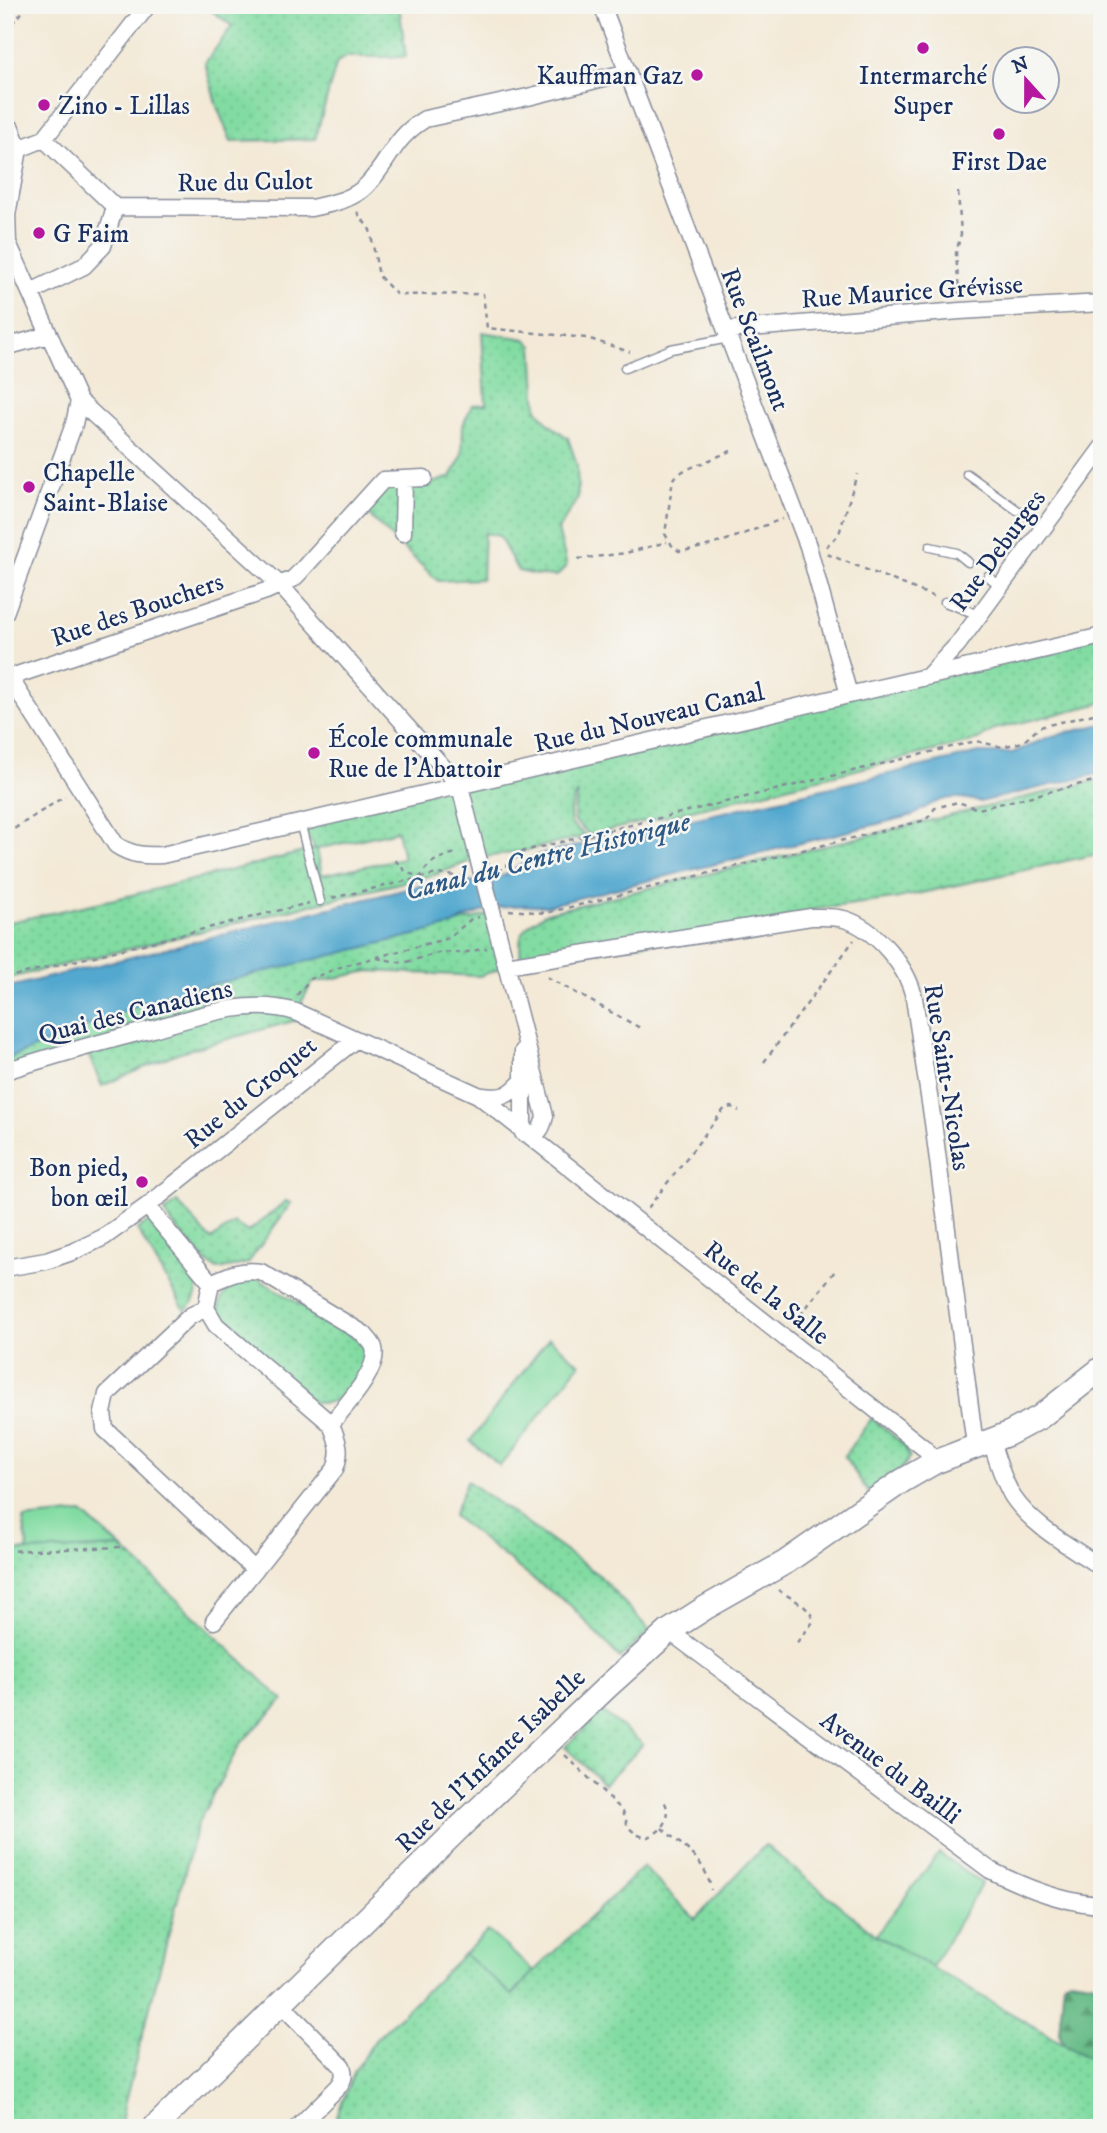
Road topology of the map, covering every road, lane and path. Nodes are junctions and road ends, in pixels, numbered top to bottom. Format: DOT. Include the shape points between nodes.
graph roads {
  1 [pos="29,5"];
  2 [pos="148,5"];
  3 [pos="602,5"];
  4 [pos="5,31"];
  5 [pos="628,72"];
  6 [pos="5,124"];
  7 [pos="44,139"];
  8 [pos="19,149"];
  9 [pos="958,192"];
  10 [pos="349,197"];
  11 [pos="115,207"];
  12 [pos="11,267"];
  13 [pos="31,292"];
  14 [pos="1102,303"];
  15 [pos="960,311"];
  16 [pos="728,334"];
  17 [pos="49,335"];
  18 [pos="5,347"];
  19 [pos="650,358"];
  20 [pos="625,368"];
  21 [pos="79,401"];
  22 [pos="1102,448"];
  23 [pos="732,451"];
  24 [pos="857,474"];
  25 [pos="967,474"];
  26 [pos="424,478"];
  27 [pos="404,479"];
  28 [pos="1017,510"];
  29 [pos="796,514"];
  30 [pos="403,533"];
  31 [pos="668,542"];
  32 [pos="930,547"];
  33 [pos="578,559"];
  34 [pos="968,562"];
  35 [pos="988,576"];
  36 [pos="279,585"];
  37 [pos="1001,587"];
  38 [pos="946,602"];
  39 [pos="5,613"];
  40 [pos="979,615"];
  41 [pos="1102,636"];
  42 [pos="926,677"];
  43 [pos="7,678"];
  44 [pos="849,695"];
  45 [pos="1102,712"];
  46 [pos="1102,779"];
  47 [pos="460,786"];
  48 [pos="79,787"];
  49 [pos="300,822"];
  50 [pos="6,834"];
  51 [pos="476,851"];
  52 [pos="396,860"];
  53 [pos="490,872"];
  54 [pos="477,875"];
  55 [pos="421,877"];
  56 [pos="320,901"];
  57 [pos="510,909"];
  58 [pos="490,921"];
  59 [pos="863,929"];
  60 [pos="500,945"];
  61 [pos="374,958"];
  62 [pos="506,966"];
  63 [pos="546,976"];
  64 [pos="5,978"];
  65 [pos="286,1009"];
  66 [pos="642,1029"];
  67 [pos="522,1034"];
  68 [pos="355,1040"];
  69 [pos="764,1062"];
  70 [pos="5,1070"];
  71 [pos="523,1080"];
  72 [pos="478,1095"];
  73 [pos="739,1111"];
  74 [pos="545,1116"];
  75 [pos="523,1133"];
  76 [pos="565,1165"];
  77 [pos="147,1206"];
  78 [pos="638,1221"];
  79 [pos="5,1268"];
  80 [pos="835,1271"];
  81 [pos="211,1283"];
  82 [pos="206,1307"];
  83 [pos="783,1337"];
  84 [pos="1102,1368"];
  85 [pos="331,1424"];
  86 [pos="983,1443"];
  87 [pos="935,1462"];
  88 [pos="121,1547"];
  89 [pos="5,1551"];
  90 [pos="1102,1568"];
  91 [pos="255,1570"];
  92 [pos="764,1575"];
  93 [pos="214,1621"];
  94 [pos="669,1631"];
  95 [pos="795,1645"];
  96 [pos="550,1741"];
  97 [pos="664,1801"];
  98 [pos="662,1828"];
  99 [pos="710,1890"];
  100 [pos="1102,1905"];
  101 [pos="280,2003"];
  102 [pos="154,2128"];
  103 [pos="297,2128"];
  1 -- 4 [label="path"];
  2 -- 7 [label="street"];
  3 -- 5 [label="street, Rue Scailmont"];
  5 -- 10 [label="street, Rue du Culot" via="425,119 399,140 367,185"];
  5 -- 16 [label="street, Rue Scailmont"];
  6 -- 8 [label="street" via="12,128"];
  7 -- 8 [label="street"];
  7 -- 11 [label="street"];
  8 -- 12 [label="street" via="6,215"];
  9 -- 15 [label="path"];
  10 -- 11 [label="street, Rue du Culot" via="311,208"];
  10 -- 19 [label="path" via="370,230 379,275 397,295 483,294 487,328 587,338"];
  11 -- 13 [label="street" via="103,246 85,266"];
  12 -- 13 [label="street"];
  13 -- 17 [label="street"];
  14 -- 15 [label="street, Rue Maurice Grévisse"];
  15 -- 16 [label="street, Rue Maurice Grévisse"];
  16 -- 19 [label="lane"];
  16 -- 29 [label="street, Rue Scailmont"];
  17 -- 18 [label="street"];
  17 -- 21 [label="street"];
  19 -- 20 [label="lane"];
  21 -- 36 [label="street"];
  21 -- 39 [label="street"];
  22 -- 37 [label="street, Rue Deburges" via="1036,524"];
  23 -- 31 [label="path" via="673,479 665,534"];
  24 -- 38 [label="path" via="839,534 821,552"];
  25 -- 28 [label="lane"];
  26 -- 27 [label="street, Rue des Bouchers"];
  27 -- 30 [label="street"];
  27 -- 36 [label="street, Rue des Bouchers" via="383,480 300,572"];
  29 -- 31 [label="path" via="686,550 679,551"];
  29 -- 44 [label="street, Rue Scailmont"];
  31 -- 33 [label="path"];
  32 -- 34 [label="lane" via="957,553"];
  35 -- 37 [label="lane"];
  36 -- 43 [label="street, Rue des Bouchers"];
  36 -- 47 [label="street"];
  37 -- 40 [label="street, Rue Deburges"];
  38 -- 40 [label="lane"];
  40 -- 42 [label="street, Rue Deburges"];
  41 -- 42 [label="street, Rue du Nouveau Canal"];
  42 -- 44 [label="street, Rue du Nouveau Canal"];
  43 -- 48 [label="street, Rue du Nouveau Canal"];
  44 -- 47 [label="street, Rue du Nouveau Canal"];
  45 -- 53 [label="path" via="1040,727 1023,742 1002,747 976,741 524,851 503,869"];
  46 -- 57 [label="path" via="978,809 958,802 935,808 926,820 546,913"];
  47 -- 49 [label="street, Rue du Nouveau Canal"];
  47 -- 51 [label="street, Rue de la Salle"];
  48 -- 49 [label="street, Rue du Nouveau Canal" via="116,845 134,854 162,855"];
  48 -- 50 [label="path"];
  49 -- 56 [label="lane"];
  51 -- 55 [label="path" via="435,859"];
  51 -- 58 [label="street, Rue de la Salle, bridge"];
  52 -- 55 [label="path" via="407,873"];
  54 -- 55 [label="path"];
  55 -- 56 [label="path"];
  56 -- 64 [label="path"];
  58 -- 60 [label="street, Rue de la Salle"];
  58 -- 61 [label="path" via="471,919 449,938"];
  59 -- 62 [label="street, Rue Saint-Nicolas" via="844,919 811,917"];
  59 -- 69 [label="path"];
  59 -- 86 [label="street, Rue Saint-Nicolas" via="894,957 913,990"];
  60 -- 61 [label="path" via="442,952 403,963"];
  60 -- 62 [label="street, Rue de la Salle"];
  61 -- 65 [label="path" via="310,979"];
  62 -- 67 [label="street, Rue de la Salle"];
  63 -- 66 [label="path"];
  65 -- 68 [label="street, Quai des Canadiens"];
  65 -- 70 [label="street, Quai des Canadiens" via="231,1009"];
  67 -- 71 [label="street, Rue de la Salle"];
  67 -- 74 [label="street, Rue de la Salle"];
  68 -- 72 [label="street, Rue du Croquet"];
  68 -- 77 [label="street, Rue du Croquet"];
  71 -- 72 [label="street" via="505,1097"];
  71 -- 75 [label="street, Rue de la Salle"];
  72 -- 75 [label="street, Rue du Croquet"];
  73 -- 78 [label="path" via="725,1108"];
  74 -- 75 [label="street" via="538,1133"];
  74 -- 76 [label="street, Rue de la Salle"];
  75 -- 76 [label="street, Rue de la Salle"];
  76 -- 78 [label="street, Rue de la Salle"];
  77 -- 79 [label="street, Rue du Croquet" via="75,1251"];
  77 -- 81 [label="street"];
  78 -- 83 [label="street, Rue de la Salle"];
  80 -- 83 [label="path"];
  81 -- 82 [label="street"];
  81 -- 85 [label="street" via="236,1272 261,1272 364,1334 374,1345 372,1370"];
  82 -- 85 [label="street" via="216,1325"];
  82 -- 91 [label="street" via="107,1394 105,1429"];
  83 -- 87 [label="street, Rue de la Salle" via="924,1448"];
  84 -- 86 [label="street, Rue de l'Infante Isabelle" via="1040,1417"];
  85 -- 91 [label="street" via="340,1456 335,1469"];
  86 -- 87 [label="street, Rue de l'Infante Isabelle"];
  86 -- 90 [label="street, Rue Saint-Nicolas" via="1022,1509"];
  87 -- 92 [label="street, Rue de l'Infante Isabelle"];
  88 -- 89 [label="path"];
  91 -- 93 [label="street"];
  92 -- 94 [label="street, Rue de l'Infante Isabelle"];
  92 -- 95 [label="path" via="812,1614 813,1622"];
  94 -- 96 [label="street, Rue de l'Infante Isabelle"];
  94 -- 100 [label="street, Avenue du Bailli" via="990,1870 1059,1898"];
  96 -- 98 [label="path" via="623,1811 628,1827 636,1834 646,1838"];
  96 -- 101 [label="street, Rue de l'Infante Isabelle"];
  97 -- 98 [label="path" via="669,1817"];
  98 -- 99 [label="path" via="702,1864"];
  101 -- 102 [label="street, Rue de l'Infante Isabelle"];
  101 -- 103 [label="street" via="344,2073 338,2087"];
}
